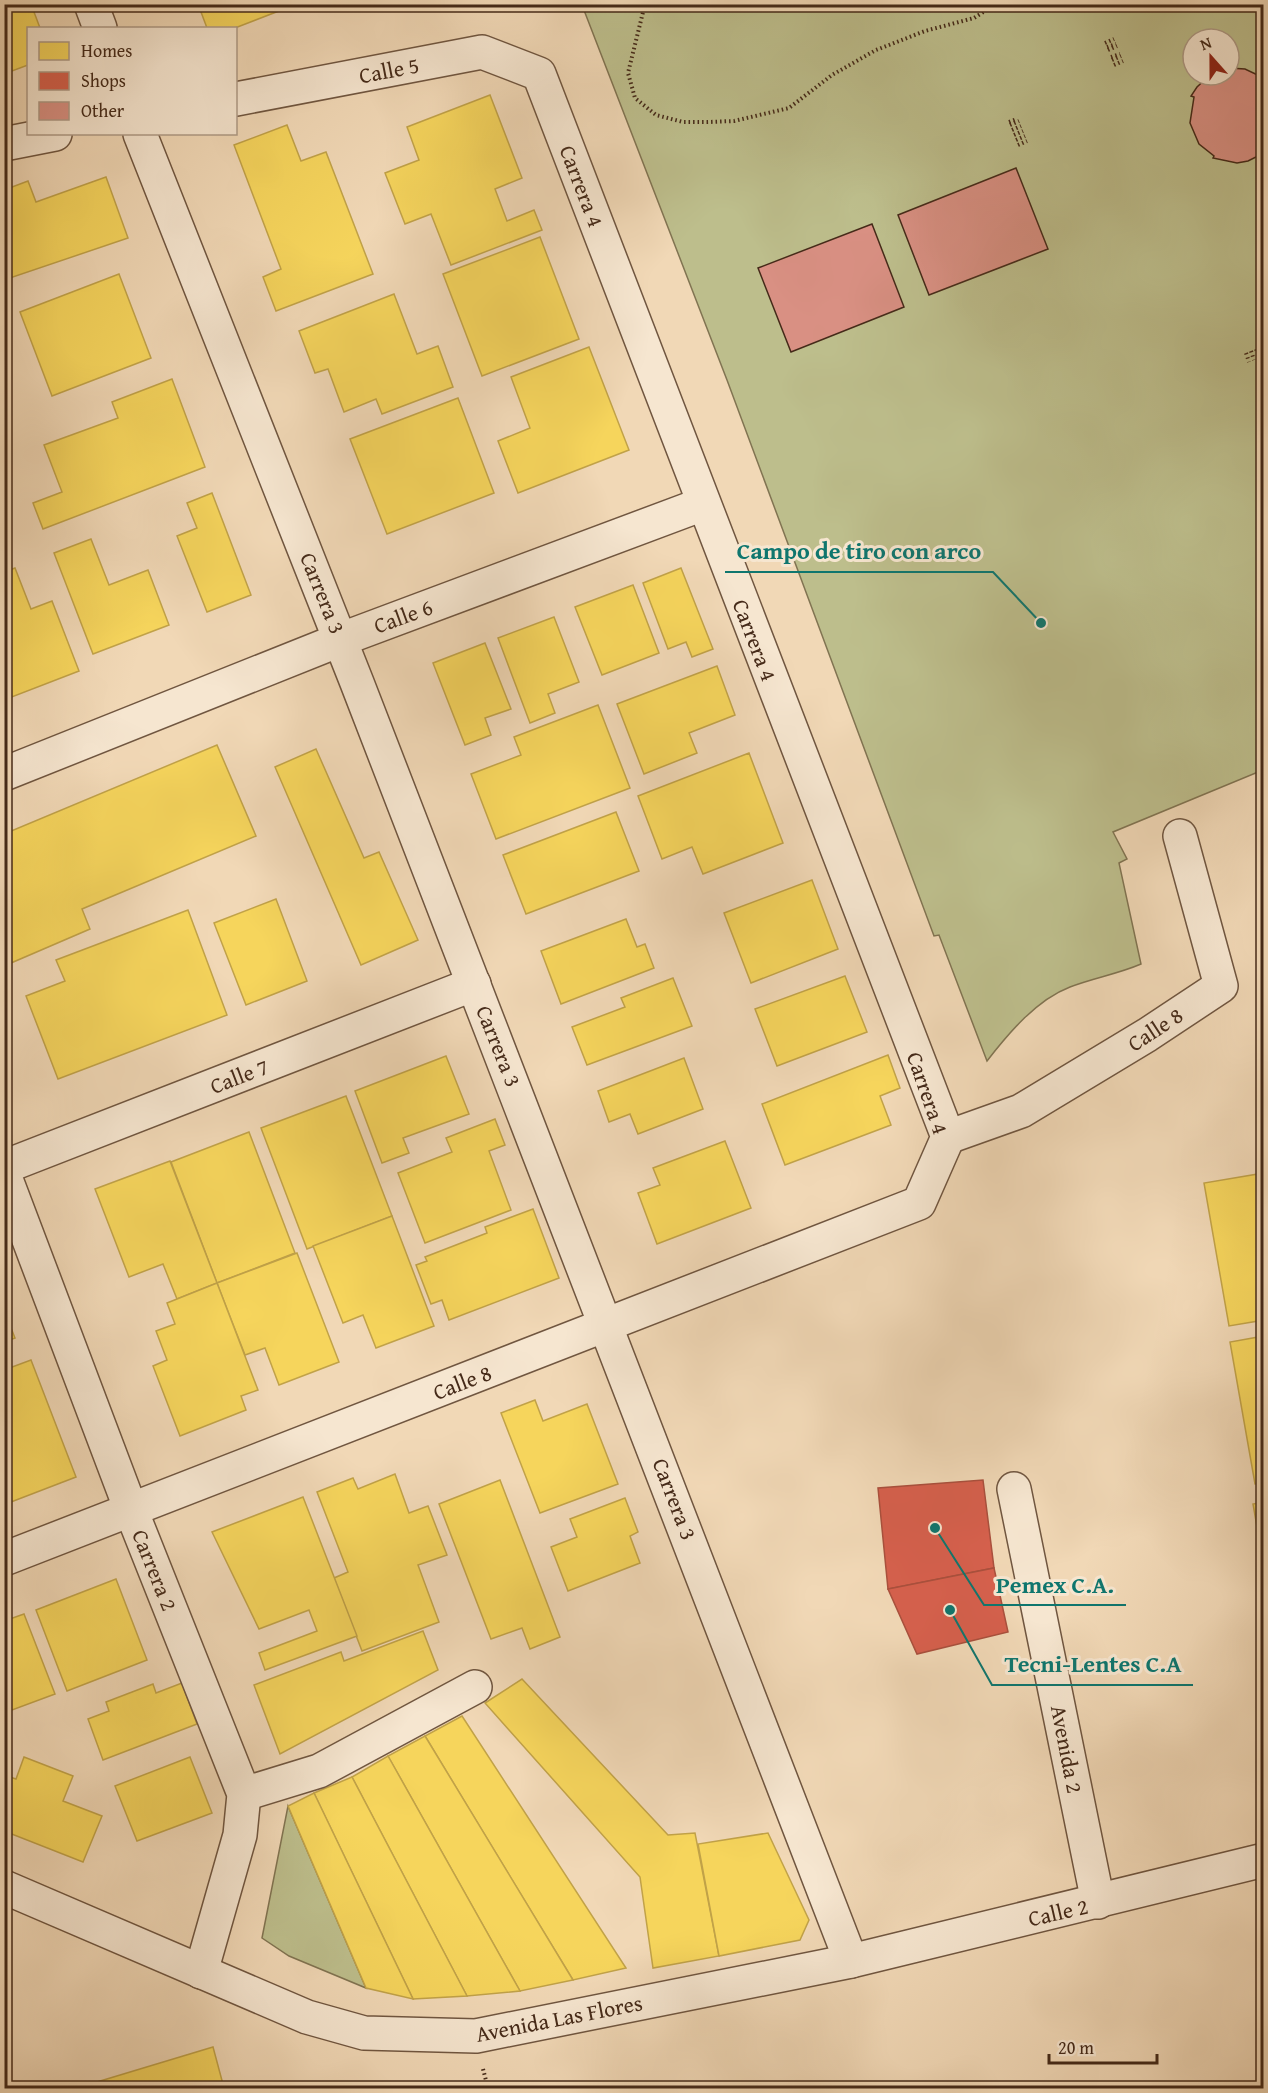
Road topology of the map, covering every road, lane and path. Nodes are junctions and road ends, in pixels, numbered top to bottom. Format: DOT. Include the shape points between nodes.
graph roads {
  1 [pos="92,4"];
  2 [pos="645,4"];
  3 [pos="996,4"];
  4 [pos="100,27"];
  5 [pos="1118,50"];
  6 [pos="1110,53"];
  7 [pos="539,74"];
  8 [pos="237,99"];
  9 [pos="1022,130"];
  10 [pos="1014,134"];
  11 [pos="50,135"];
  12 [pos="140,135"];
  13 [pos="4,144"];
  14 [pos="1257,358"];
  15 [pos="703,504"];
  16 [pos="342,639"];
  17 [pos="4,774"];
  18 [pos="1180,836"];
  19 [pos="474,984"];
  20 [pos="948,1137"];
  21 [pos="4,1167"];
  22 [pos="4,1174"];
  23 [pos="919,1203"];
  24 [pos="609,1325"];
  25 [pos="1014,1489"];
  26 [pos="131,1510"];
  27 [pos="4,1559"];
  28 [pos="475,1687"];
  29 [pos="244,1794"];
  30 [pos="1263,1860"];
  31 [pos="4,1887"];
  32 [pos="1098,1902"];
  33 [pos="851,1961"];
  34 [pos="201,1972"];
  1 -- 4 [label="street"];
  2 -- 3 [label="path" via="628,73 636,98 656,115 683,122 734,121 789,108 832,75 876,50 974,18"];
  5 -- 6 [label="path"];
  5 -- 6 [label="path"];
  5 -- 6 [label="path"];
  5 -- 6 [label="path"];
  7 -- 8 [label="street, Calle 5" via="482,52"];
  7 -- 15 [label="street, Carrera 4"];
  9 -- 10 [label="path"];
  9 -- 10 [label="path"];
  9 -- 10 [label="path"];
  11 -- 13 [label="street"];
  12 -- 16 [label="street, Carrera 3"];
  14 -- 14 [label="path" via="1254,350"];
  15 -- 16 [label="street, Calle 6"];
  15 -- 20 [label="street, Carrera 4"];
  16 -- 17 [label="street, Calle 6"];
  16 -- 19 [label="street, Carrera 3"];
  18 -- 20 [label="street, Calle 8" via="1221,986 1021,1111"];
  19 -- 21 [label="street, Calle 7"];
  19 -- 24 [label="street, Carrera 3"];
  20 -- 23 [label="street, Carrera 4"];
  22 -- 26 [label="street, Carrera 2"];
  23 -- 24 [label="street, Calle 8"];
  24 -- 26 [label="street, Calle 8"];
  24 -- 33 [label="street, Carrera 3"];
  25 -- 32 [label="street, Avenida 2"];
  26 -- 27 [label="street, Calle 8"];
  26 -- 29 [label="street, Carrera 2"];
  28 -- 29 [label="street" via="319,1771"];
  29 -- 34 [label="street, Carrera 2" via="240,1835"];
  30 -- 32 [label="street, Calle 2"];
  31 -- 34 [label="street, Avenida Las Flores"];
  32 -- 33 [label="street, Calle 2"];
  33 -- 34 [label="street, Avenida Las Flores" via="476,2036 364,2033 307,2017"];
}
